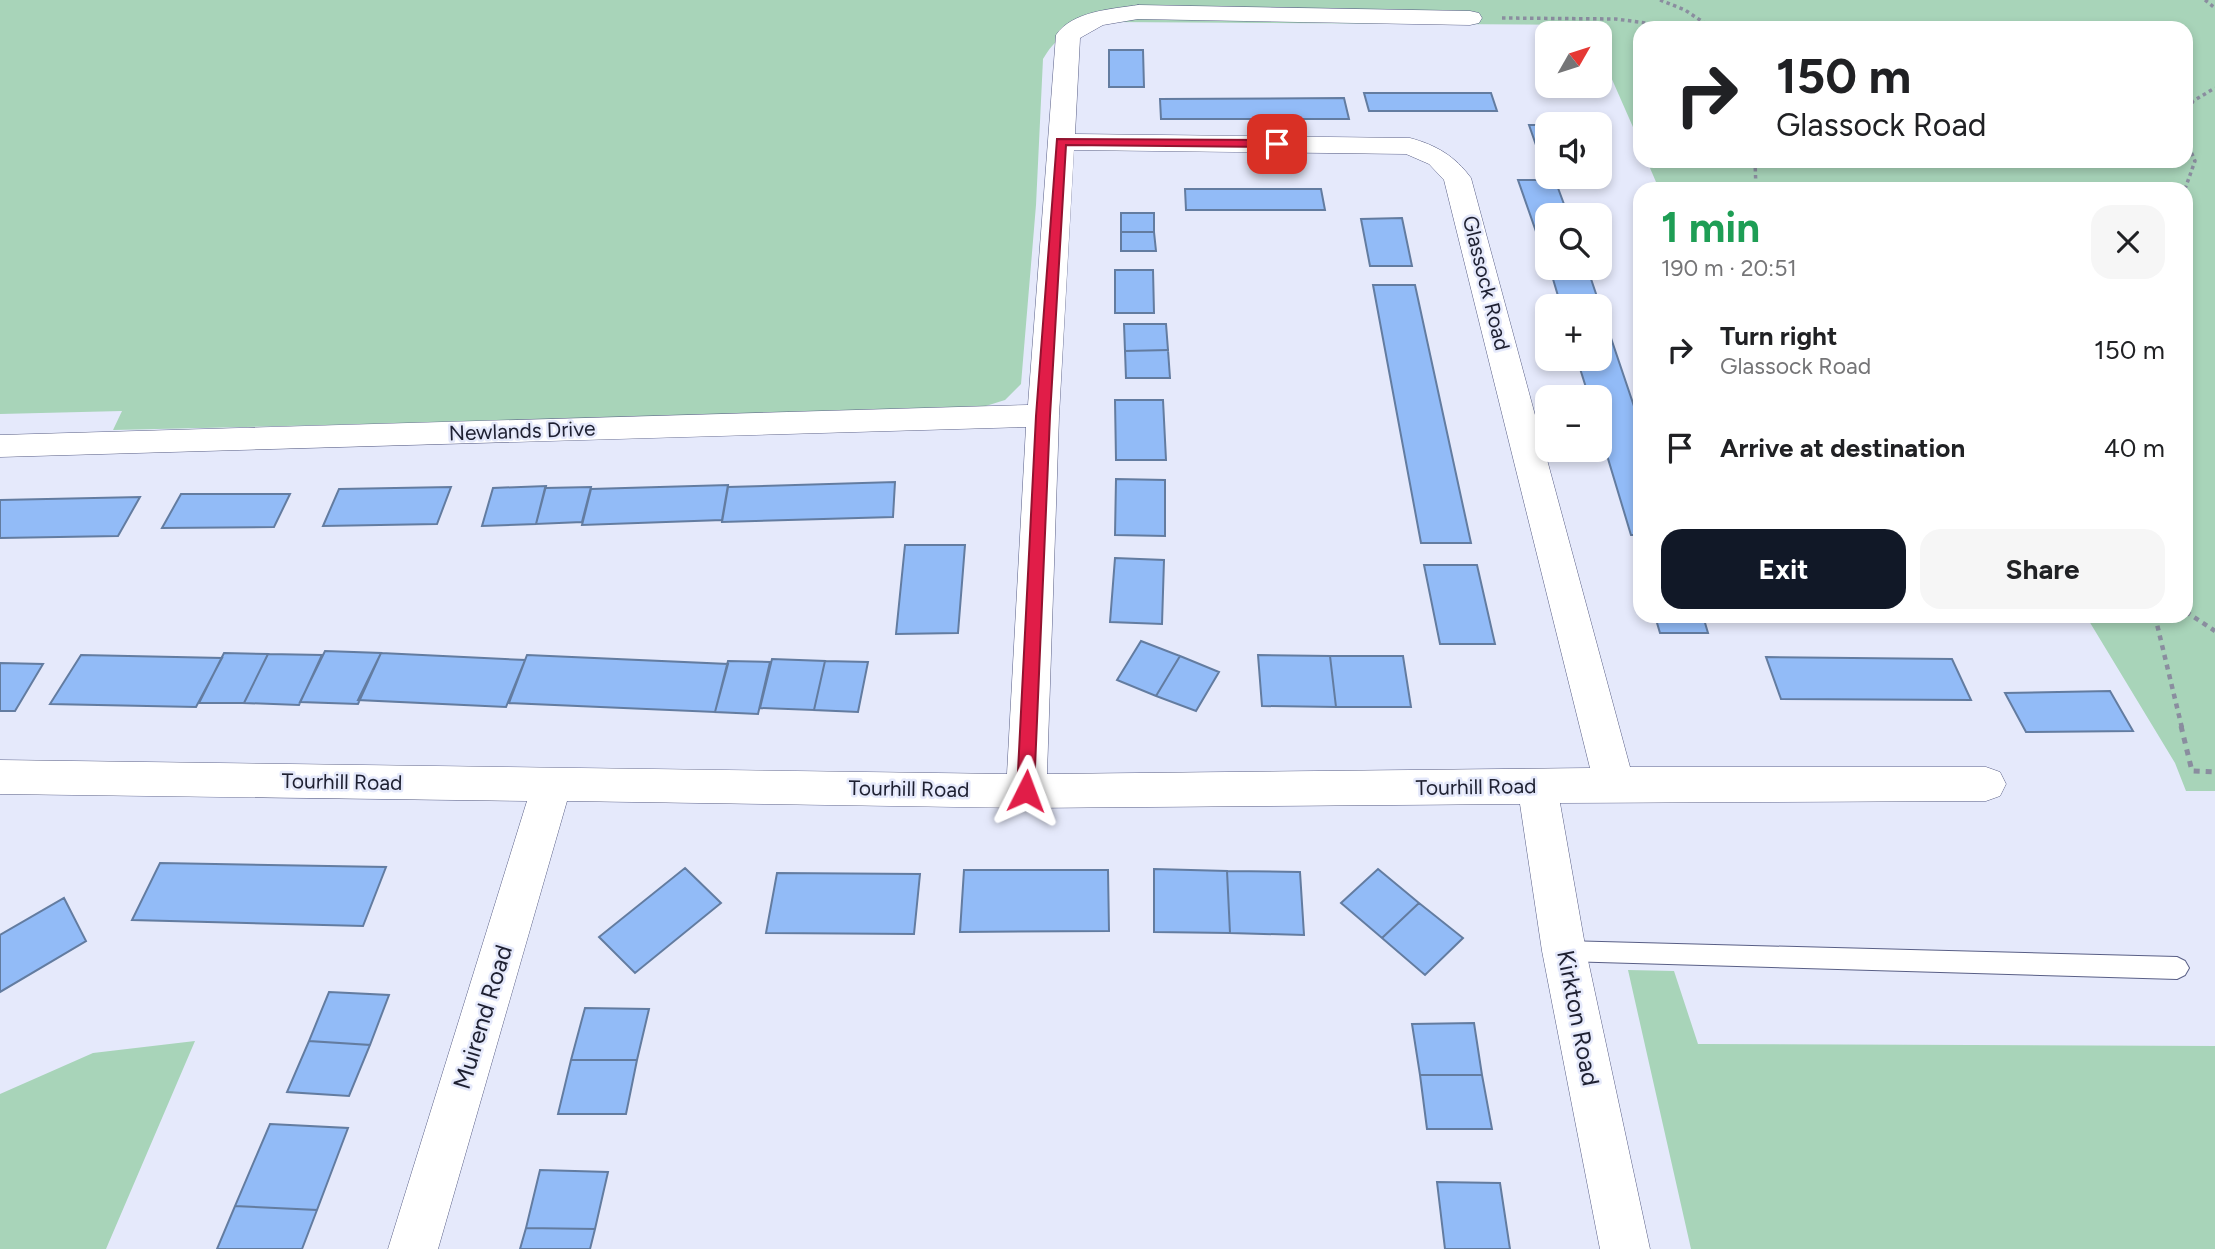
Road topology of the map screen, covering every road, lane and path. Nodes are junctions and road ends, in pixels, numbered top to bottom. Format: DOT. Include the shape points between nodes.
graph roads {
  1 [pos="1660,0"];
  2 [pos="2205,0"];
  3 [pos="2215,8"];
  4 [pos="1469,18"];
  5 [pos="1702,21"];
  6 [pos="1633,22"];
  7 [pos="2215,89"];
  8 [pos="2193,102"];
  9 [pos="1061,142"];
  10 [pos="1043,416"];
  11 [pos="0,446"];
  12 [pos="2193,617"];
  13 [pos="2157,623"];
  14 [pos="2215,631"];
  15 [pos="2215,772"];
  16 [pos="0,777"];
  17 [pos="1614,784"];
  18 [pos="1986,784"];
  19 [pos="552,785"];
  20 [pos="1537,787"];
  21 [pos="1026,791"];
  22 [pos="1564,951"];
  23 [pos="2177,968"];
  24 [pos="414,1249"];
  25 [pos="1625,1249"];
  1 -- 5 [label="path"];
  2 -- 3 [label="path"];
  4 -- 6 [label="path"];
  4 -- 9 [label="street" via="1138,12 1096,19 1068,35"];
  7 -- 8 [label="path"];
  9 -- 10 [label="street"];
  9 -- 17 [label="street, Glassock Road" via="1410,146 1439,158 1457,178"];
  10 -- 11 [label="street, Newlands Drive"];
  10 -- 21 [label="street"];
  12 -- 14 [label="path"];
  13 -- 15 [label="path" via="2192,771"];
  16 -- 19 [label="street, Tourhill Road"];
  17 -- 18 [label="street, Tourhill Road"];
  17 -- 20 [label="street, Tourhill Road"];
  19 -- 21 [label="street, Tourhill Road"];
  19 -- 24 [label="street, Muirend Road"];
  20 -- 21 [label="street, Tourhill Road"];
  20 -- 22 [label="street, Kirkton Road"];
  22 -- 23 [label="lane"];
  22 -- 25 [label="street, Kirkton Road"];
}
